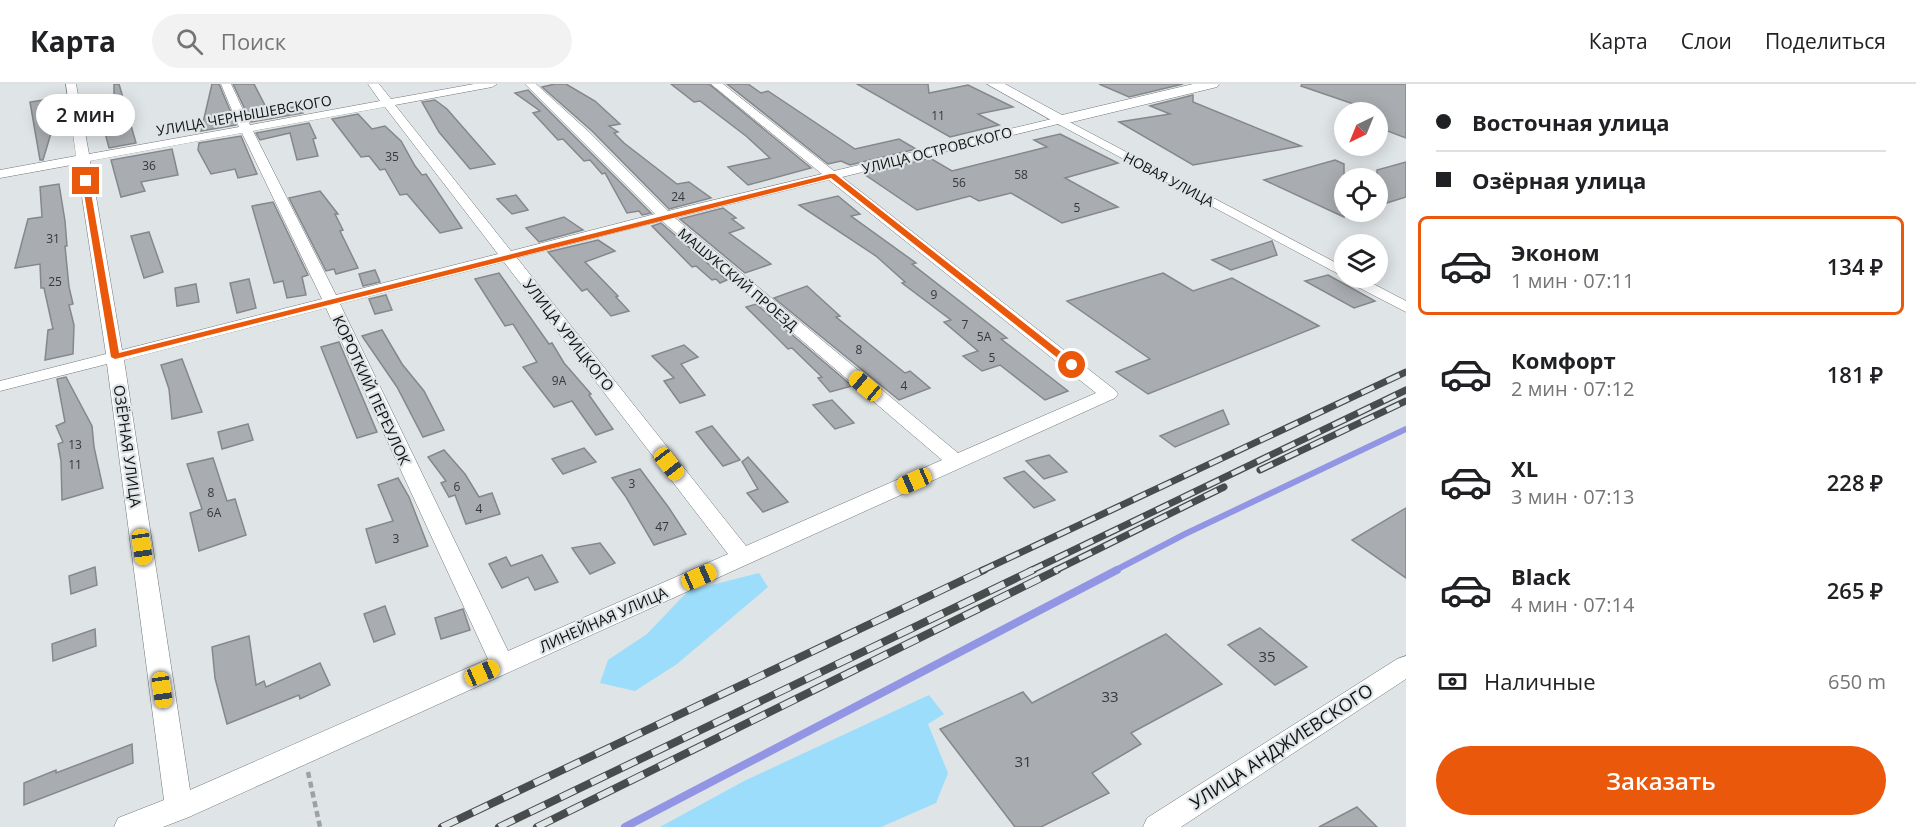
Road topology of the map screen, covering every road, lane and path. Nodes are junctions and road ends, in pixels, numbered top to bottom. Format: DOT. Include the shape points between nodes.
graph roads {
  1 [pos="71,84"];
  2 [pos="226,84"];
  3 [pos="373,84"];
  4 [pos="492,84"];
  5 [pos="530,84"];
  6 [pos="716,84"];
  7 [pos="994,84"];
  8 [pos="1212,84"];
  9 [pos="388,104"];
  10 [pos="1060,120"];
  11 [pos="246,130"];
  12 [pos="82,159"];
  13 [pos="0,174"];
  14 [pos="832,175"];
  15 [pos="665,216"];
  16 [pos="509,256"];
  17 [pos="1334,268"];
  18 [pos="1371,288"];
  19 [pos="331,302"];
  20 [pos="1406,307"];
  21 [pos="115,357"];
  22 [pos="0,386"];
  23 [pos="956,462"];
  24 [pos="742,558"];
  25 [pos="502,664"];
  26 [pos="1406,666"];
  27 [pos="304,752"];
  28 [pos="178,808"];
  29 [pos="128,827"];
  30 [pos="320,827"];
  31 [pos="1157,827"];
  1 -- 12 [label="street, ОЗЁРНАЯ УЛИЦА"];
  2 -- 11 [label="street, КОРОТКИЙ ПЕРЕУЛОК"];
  3 -- 9 [label="street, УЛИЦА УРИЦКОГО"];
  4 -- 9 [label="street, УЛИЦА ЧЕРНЫШЕВСКОГО"];
  5 -- 15 [label="street, МАШУКСКИЙ ПРОЕЗД"];
  6 -- 14 [label="street"];
  7 -- 10 [label="street, НОВАЯ УЛИЦА"];
  8 -- 10 [label="street, УЛИЦА ОСТРОВСКОГО"];
  9 -- 11 [label="street, УЛИЦА ЧЕРНЫШЕВСКОГО"];
  9 -- 16 [label="street, УЛИЦА УРИЦКОГО"];
  10 -- 14 [label="street, УЛИЦА ОСТРОВСКОГО"];
  10 -- 17 [label="street, НОВАЯ УЛИЦА"];
  11 -- 12 [label="street, УЛИЦА ЧЕРНЫШЕВСКОГО"];
  11 -- 19 [label="street, КОРОТКИЙ ПЕРЕУЛОК"];
  12 -- 13 [label="street, УЛИЦА ЧЕРНЫШЕВСКОГО"];
  12 -- 21 [label="street, ОЗЁРНАЯ УЛИЦА"];
  14 -- 15 [label="street, УЛИЦА ОСТРОВСКОГО"];
  14 -- 23 [label="street, ЛИНЕЙНАЯ УЛИЦА" via="1109,394"];
  15 -- 16 [label="street, УЛИЦА ОСТРОВСКОГО"];
  15 -- 23 [label="street, МАШУКСКИЙ ПРОЕЗД"];
  16 -- 19 [label="street, УЛИЦА ОСТРОВСКОГО"];
  16 -- 24 [label="street, УЛИЦА УРИЦКОГО"];
  18 -- 20 [label="street"];
  19 -- 21 [label="street, УЛИЦА ОСТРОВСКОГО"];
  19 -- 25 [label="street, КОРОТКИЙ ПЕРЕУЛОК"];
  21 -- 22 [label="street, УЛИЦА ОСТРОВСКОГО"];
  21 -- 28 [label="street, ОЗЁРНАЯ УЛИЦА"];
  23 -- 24 [label="street, ЛИНЕЙНАЯ УЛИЦА"];
  24 -- 25 [label="street, ЛИНЕЙНАЯ УЛИЦА"];
  25 -- 27 [label="street, ЛИНЕЙНАЯ УЛИЦА"];
  26 -- 31 [label="street, УЛИЦА АНДЖИЕВСКОГО"];
  27 -- 28 [label="street, ЛИНЕЙНАЯ УЛИЦА"];
  27 -- 30 [label="path"];
  28 -- 29 [label="street, ЛИНЕЙНАЯ УЛИЦА"];
}
